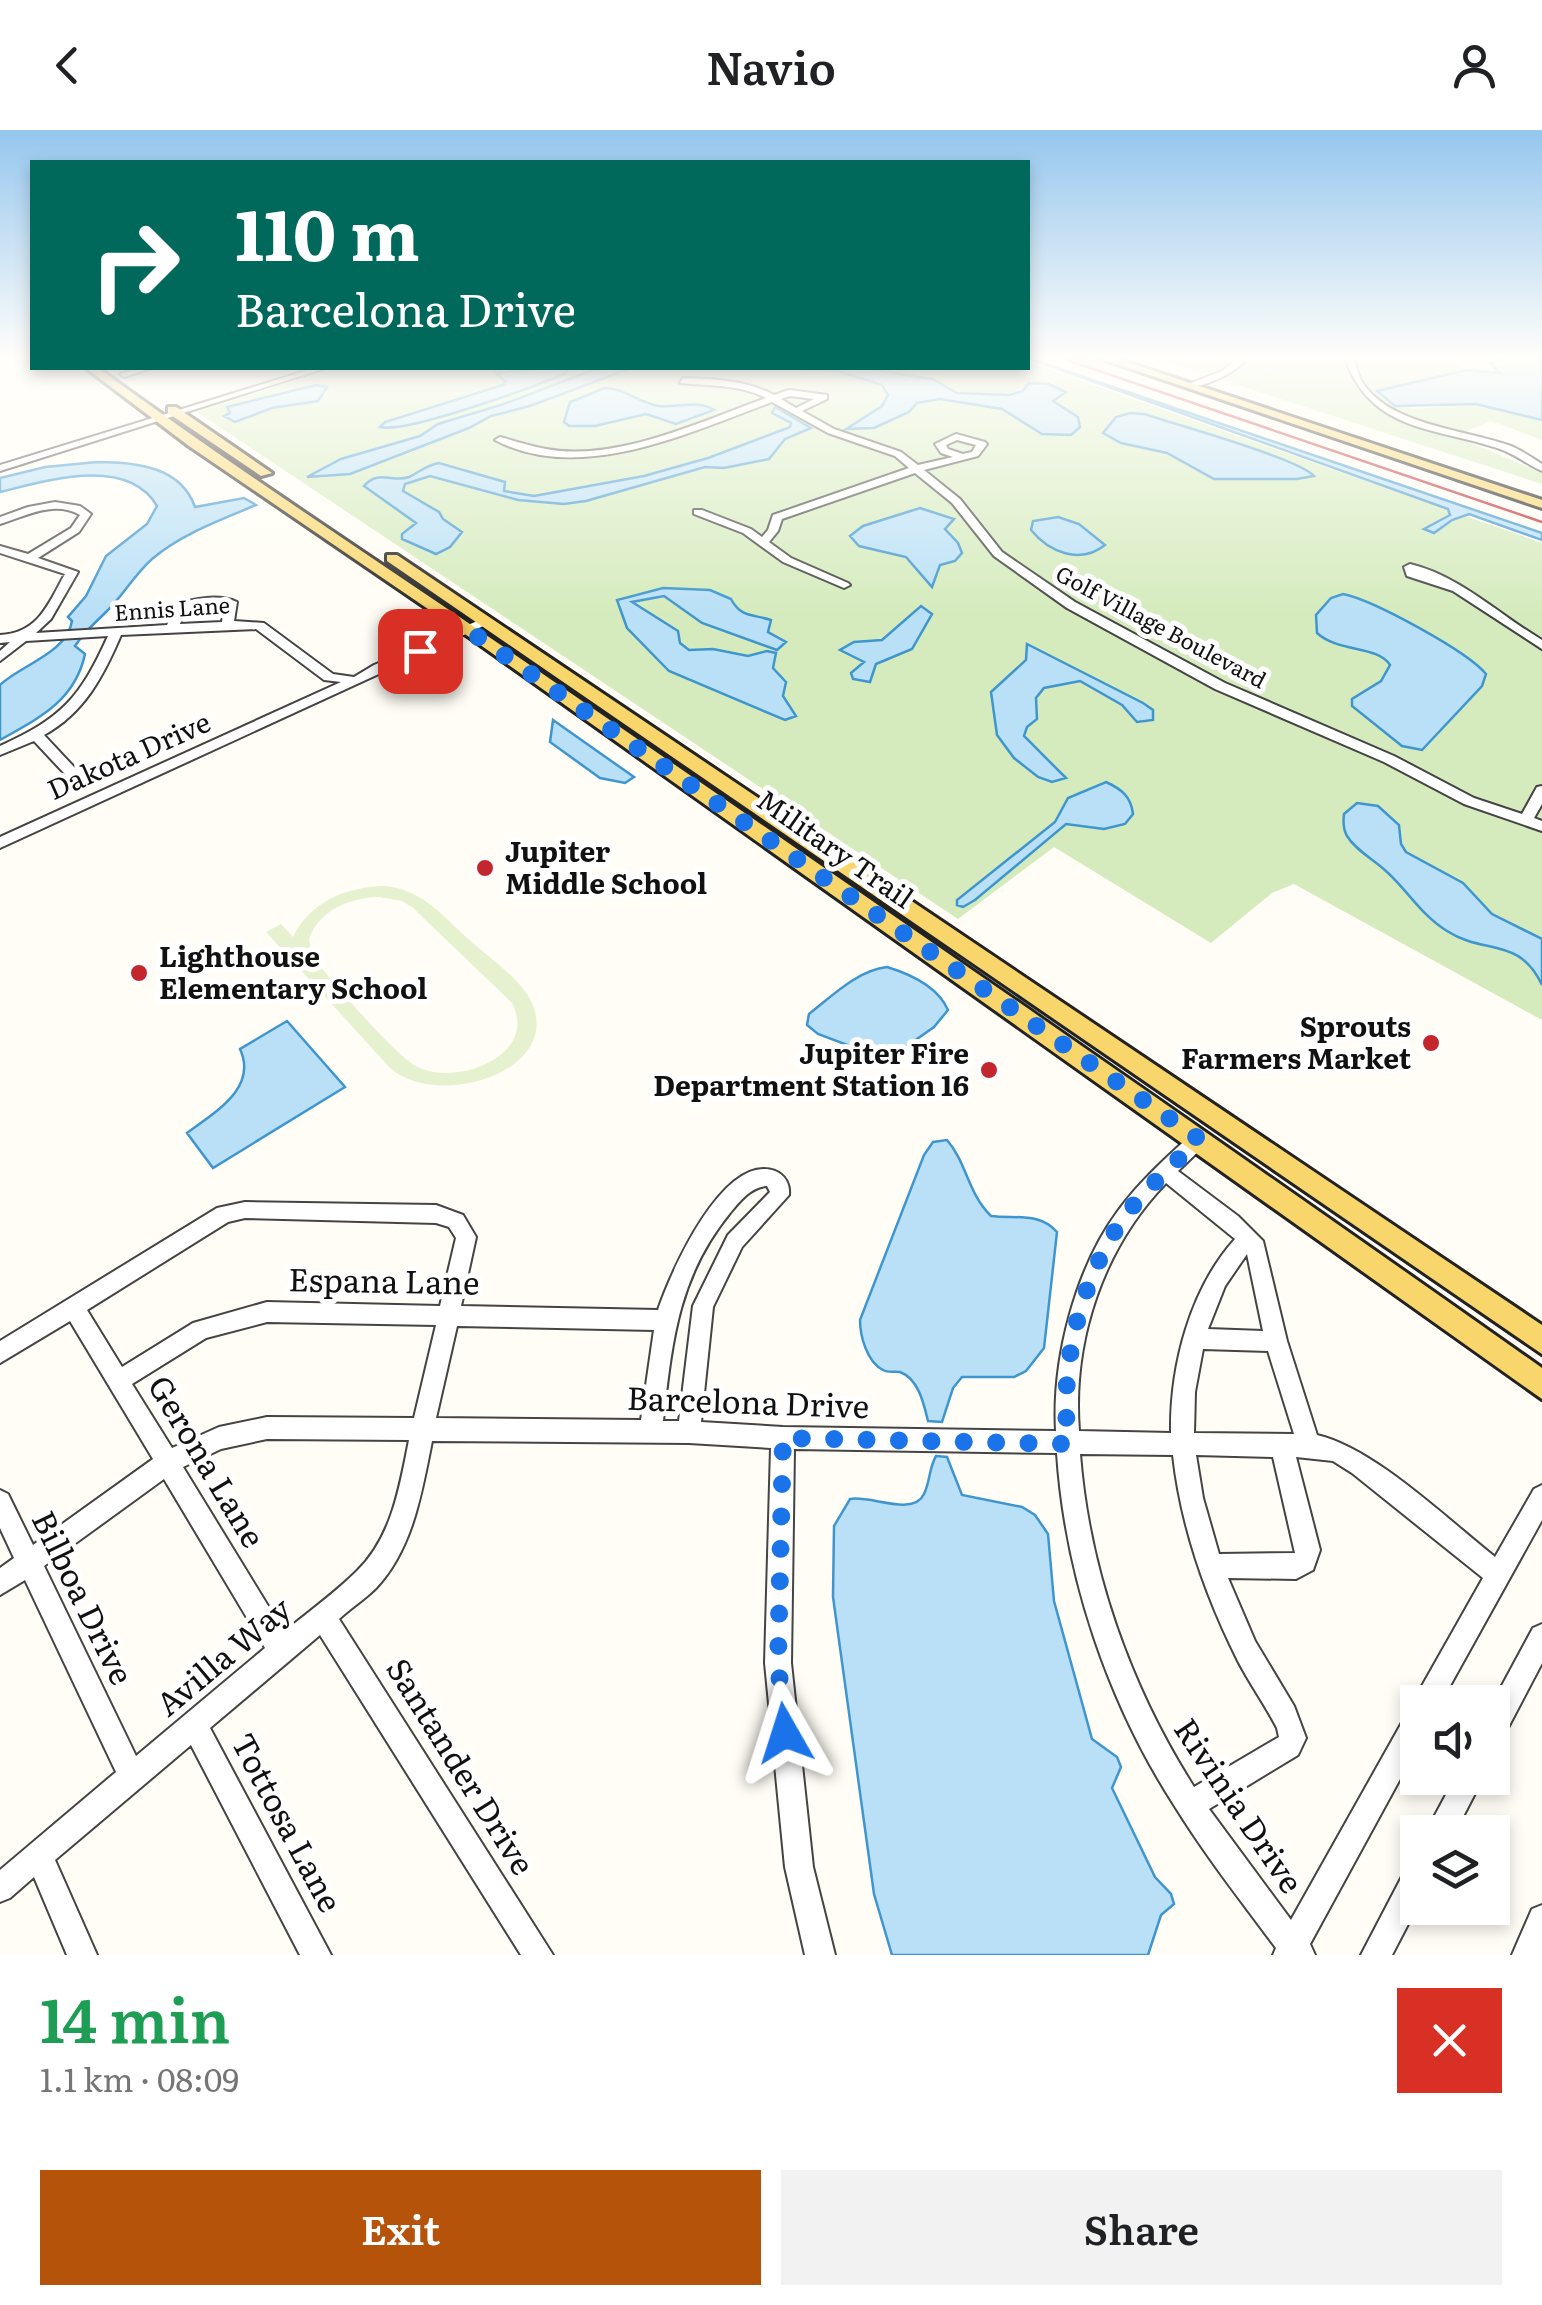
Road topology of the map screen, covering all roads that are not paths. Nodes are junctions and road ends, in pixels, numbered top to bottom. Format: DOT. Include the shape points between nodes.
graph roads {
  1 [pos="68,443"];
  2 [pos="210,443"];
  3 [pos="216,443"];
  4 [pos="512,443"];
  5 [pos="648,443"];
  6 [pos="865,443"];
  7 [pos="1366,443"];
  8 [pos="1380,443"];
  9 [pos="1489,443"];
  10 [pos="959,455"];
  11 [pos="0,464"];
  12 [pos="916,468"];
  13 [pos="1542,468"];
  14 [pos="276,480"];
  15 [pos="291,490"];
  16 [pos="1542,495"];
  17 [pos="306,500"];
  18 [pos="1542,504"];
  19 [pos="698,512"];
  20 [pos="777,517"];
  21 [pos="0,520"];
  22 [pos="743,528"];
  23 [pos="763,542"];
  24 [pos="0,549"];
  25 [pos="382,551"];
  26 [pos="15,554"];
  27 [pos="30,558"];
  28 [pos="0,560"];
  29 [pos="844,585"];
  30 [pos="1455,588"];
  31 [pos="227,625"];
  32 [pos="477,626"];
  33 [pos="172,629"];
  34 [pos="116,632"];
  35 [pos="25,637"];
  36 [pos="0,639"];
  37 [pos="1542,645"];
  38 [pos="0,656"];
  39 [pos="386,667"];
  40 [pos="331,683"];
  41 [pos="280,716"];
  42 [pos="35,734"];
  43 [pos="0,750"];
  44 [pos="83,786"];
  45 [pos="1542,790"];
  46 [pos="1525,822"];
  47 [pos="1542,826"];
  48 [pos="0,843"];
  49 [pos="1115,1051"];
  50 [pos="1095,1067"];
  51 [pos="1199,1139"];
  52 [pos="1165,1172"];
  53 [pos="1249,1238"];
  54 [pos="74,1306"];
  55 [pos="704,1306"];
  56 [pos="667,1310"];
  57 [pos="450,1315"];
  58 [pos="1195,1340"];
  59 [pos="1276,1341"];
  60 [pos="1542,1341"];
  61 [pos="0,1353"];
  62 [pos="120,1380"];
  63 [pos="1542,1385"];
  64 [pos="650,1431"];
  65 [pos="422,1432"];
  66 [pos="689,1432"];
  67 [pos="783,1438"];
  68 [pos="1067,1444"];
  69 [pos="1183,1445"];
  70 [pos="1282,1446"];
  71 [pos="1309,1446"];
  72 [pos="170,1461"];
  73 [pos="1542,1497"];
  74 [pos="0,1502"];
  75 [pos="29,1562"];
  76 [pos="1211,1566"];
  77 [pos="1497,1574"];
  78 [pos="0,1583"];
  79 [pos="323,1616"];
  80 [pos="1542,1637"];
  81 [pos="281,1652"];
  82 [pos="1435,1685"];
  83 [pos="1510,1698"];
  84 [pos="194,1724"];
  85 [pos="1400,1753"];
  86 [pos="132,1776"];
  87 [pos="1191,1804"];
  88 [pos="39,1855"];
  89 [pos="0,1888"];
  90 [pos="1400,1909"];
  91 [pos="1542,1919"];
  92 [pos="1294,1952"];
  93 [pos="82,1955"];
  94 [pos="316,1955"];
  95 [pos="538,1955"];
  96 [pos="820,1955"];
  97 [pos="1376,1955"];
  98 [pos="1526,1955"];
  1 -- 11 [label="street"];
  2 -- 32 [label="main road, Military Trail"];
  3 -- 14 [label="main road, Military Trail"];
  4 -- 5 [label="street" via="559,461"];
  6 -- 12 [label="street, Golf Village Boulevard"];
  7 -- 18 [label="main road"];
  8 -- 16 [label="main road"];
  9 -- 13 [label="street"];
  10 -- 12 [label="street"];
  12 -- 20 [label="street"];
  12 -- 46 [label="street, Golf Village Boulevard" via="956,501 998,554 1080,610 1074,620 1177,674 1196,672 1393,760 1469,802"];
  15 -- 17 [label="main road"];
  19 -- 22 [label="street"];
  20 -- 22 [label="street"];
  20 -- 23 [label="street"];
  21 -- 27 [label="street" via="56,506 86,514 75,530"];
  22 -- 23 [label="street"];
  23 -- 29 [label="street"];
  24 -- 26 [label="street"];
  25 -- 32 [label="main road, Military Trail"];
  26 -- 27 [label="street"];
  26 -- 28 [label="street"];
  27 -- 35 [label="street" via="72,572 56,606"];
  30 -- 37 [label="street"];
  31 -- 33 [label="street, Ennis Lane"];
  31 -- 33 [label="street" via="231,602 192,603 180,608"];
  31 -- 40 [label="street, Ennis Lane" via="260,626"];
  32 -- 39 [label="street, Dakota Drive"];
  32 -- 49 [label="main road, Military Trail"];
  32 -- 50 [label="main road, Military Trail"];
  33 -- 34 [label="street, Ennis Lane"];
  34 -- 35 [label="street, Ennis Lane"];
  34 -- 42 [label="street" via="87,694"];
  35 -- 36 [label="street, Ennis Lane"];
  35 -- 38 [label="street"];
  39 -- 40 [label="street, Dakota Drive"];
  39 -- 41 [label="street, Dakota Drive"];
  40 -- 41 [label="street, Dakota Drive"];
  41 -- 48 [label="street, Dakota Drive"];
  42 -- 43 [label="street"];
  42 -- 44 [label="street"];
  45 -- 46 [label="street"];
  46 -- 47 [label="street, Golf Village Boulevard"];
  49 -- 50 [label="street"];
  49 -- 60 [label="main road, Military Trail"];
  50 -- 51 [label="main road, Military Trail"];
  51 -- 52 [label="street, Rivinia Drive"];
  51 -- 63 [label="main road, Military Trail"];
  52 -- 53 [label="street"];
  52 -- 68 [label="street, Rivinia Drive" via="1112,1235 1092,1280 1066,1380"];
  53 -- 58 [label="street" via="1217,1281"];
  53 -- 59 [label="street"];
  54 -- 57 [label="street, Avilla Way" via="224,1214 418,1213 456,1221 466,1238"];
  54 -- 61 [label="street, Avilla Way"];
  54 -- 62 [label="street, Gerona Lane"];
  55 -- 56 [label="street, Espana Lane"];
  55 -- 56 [label="street" via="736,1241 779,1195 772,1178 751,1180 720,1210 687,1259"];
  55 -- 66 [label="street"];
  56 -- 57 [label="street, Espana Lane"];
  56 -- 64 [label="street"];
  57 -- 62 [label="street, Espana Lane" via="267,1312 201,1330"];
  57 -- 65 [label="street, Avilla Way"];
  58 -- 59 [label="street"];
  58 -- 69 [label="street"];
  59 -- 71 [label="street"];
  62 -- 72 [label="street, Gerona Lane"];
  64 -- 65 [label="street, Barcelona Drive"];
  64 -- 66 [label="street, Barcelona Drive"];
  65 -- 72 [label="street, Barcelona Drive" via="267,1428 219,1438"];
  65 -- 79 [label="street, Avilla Way" via="411,1498 388,1557"];
  66 -- 67 [label="street, Barcelona Drive"];
  67 -- 68 [label="street, Barcelona Drive"];
  67 -- 96 [label="street" via="778,1663 799,1867"];
  68 -- 69 [label="street, Barcelona Drive"];
  68 -- 87 [label="street, Rivinia Drive" via="1091,1590 1150,1738"];
  69 -- 70 [label="street, Barcelona Drive"];
  69 -- 76 [label="street"];
  70 -- 71 [label="street, Barcelona Drive"];
  70 -- 76 [label="street" via="1308,1550 1304,1561 1296,1567"];
  71 -- 77 [label="street, Barcelona Drive" via="1360,1465"];
  72 -- 75 [label="street, Barcelona Drive"];
  72 -- 81 [label="street, Gerona Lane"];
  73 -- 77 [label="street"];
  74 -- 75 [label="street, Bilboa Drive"];
  75 -- 78 [label="street, Barcelona Drive"];
  75 -- 86 [label="street, Bilboa Drive"];
  76 -- 87 [label="street" via="1293,1738"];
  77 -- 82 [label="street"];
  79 -- 81 [label="street, Avilla Way"];
  79 -- 95 [label="street, Santander Drive"];
  80 -- 83 [label="street"];
  81 -- 84 [label="street, Avilla Way"];
  84 -- 86 [label="street, Avilla Way"];
  84 -- 94 [label="street, Tottosa Lane"];
  85 -- 92 [label="street"];
  86 -- 88 [label="street, Avilla Way"];
  87 -- 92 [label="street, Rivinia Drive"];
  88 -- 89 [label="street, Avilla Way"];
  88 -- 93 [label="street"];
  90 -- 97 [label="street"];
  91 -- 98 [label="street"];
}
